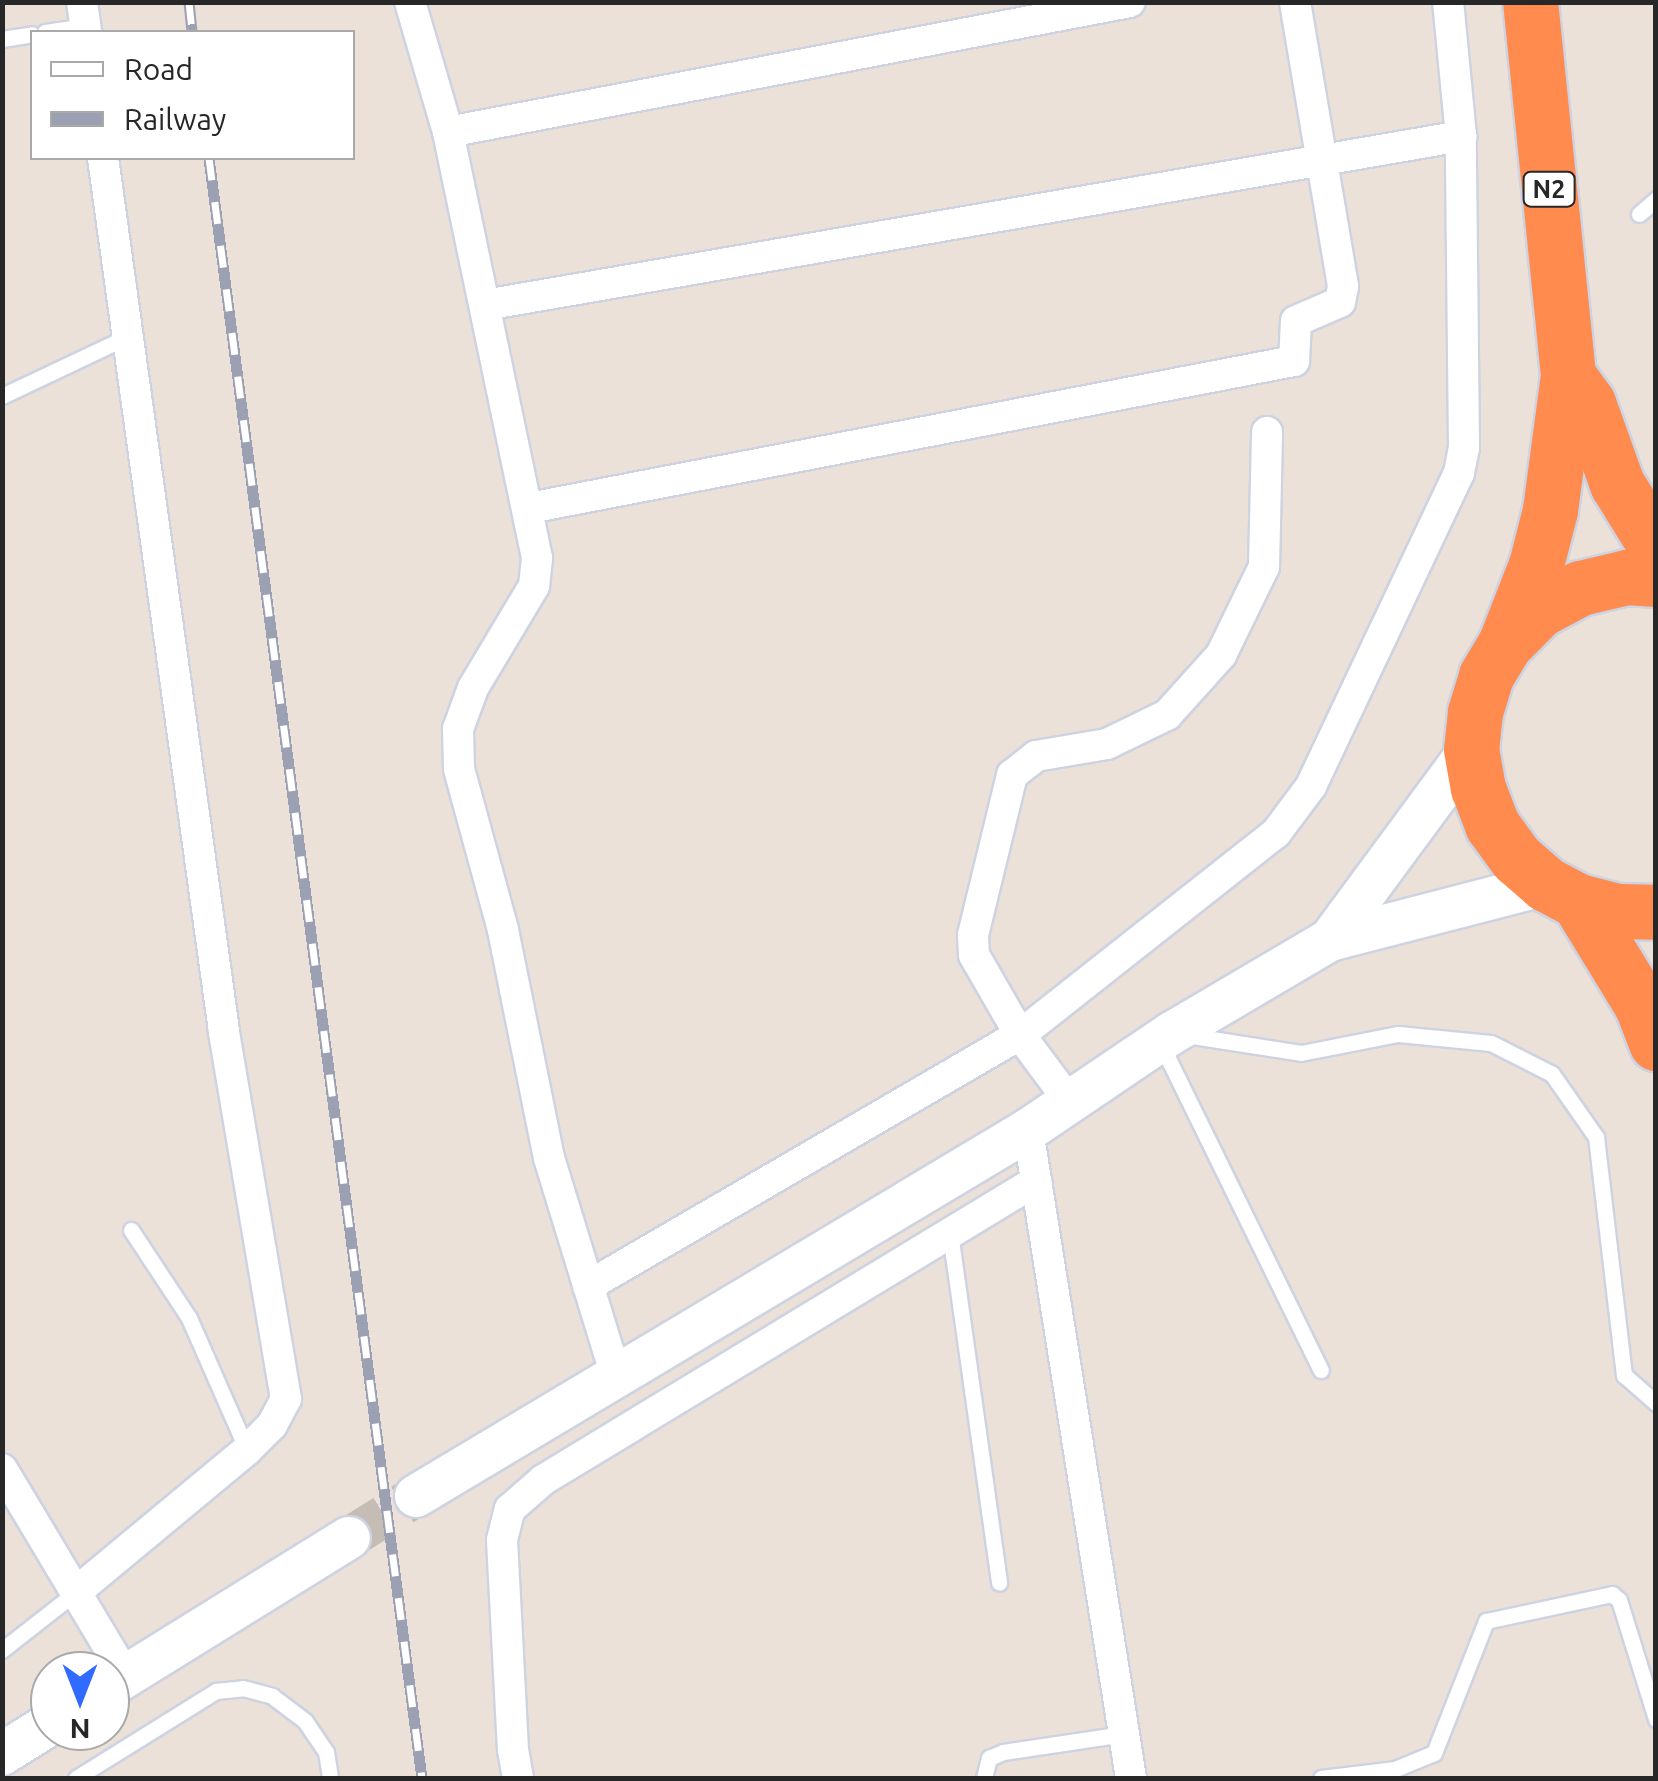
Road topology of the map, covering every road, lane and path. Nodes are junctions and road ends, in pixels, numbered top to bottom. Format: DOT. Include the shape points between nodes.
graph roads {
  1 [pos="410,2"];
  2 [pos="1130,2"];
  3 [pos="1295,2"];
  4 [pos="1448,2"];
  5 [pos="1530,2"];
  6 [pos="84,20"];
  7 [pos="52,30"];
  8 [pos="30,34"];
  9 [pos="2,40"];
  10 [pos="448,132"];
  11 [pos="1462,136"];
  12 [pos="1324,157"];
  13 [pos="103,160"];
  14 [pos="1656,199"];
  15 [pos="1639,214"];
  16 [pos="486,305"];
  17 [pos="127,337"];
  18 [pos="1568,375"];
  19 [pos="2,396"];
  20 [pos="1266,432"];
  21 [pos="530,508"];
  22 [pos="1656,547"];
  23 [pos="1656,578"];
  24 [pos="1506,644"];
  25 [pos="1471,749"];
  26 [pos="1562,893"];
  27 [pos="1656,912"];
  28 [pos="1330,940"];
  29 [pos="1020,1035"];
  30 [pos="1166,1037"];
  31 [pos="1656,1043"];
  32 [pos="1070,1102"];
  33 [pos="1028,1130"];
  34 [pos="1036,1181"];
  35 [pos="132,1230"];
  36 [pos="950,1233"];
  37 [pos="588,1286"];
  38 [pos="1321,1370"];
  39 [pos="616,1376"];
  40 [pos="1656,1403"];
  41 [pos="246,1450"];
  42 [pos="2,1469"];
  43 [pos="416,1496"];
  44 [pos="349,1538"];
  45 [pos="999,1583"];
  46 [pos="76,1592"];
  47 [pos="2,1627"];
  48 [pos="8,1647"];
  49 [pos="104,1651"];
  50 [pos="130,1674"];
  51 [pos="1656,1720"];
  52 [pos="1124,1734"];
  53 [pos="30,1736"];
  54 [pos="2,1754"];
  55 [pos="76,1778"];
  56 [pos="330,1778"];
  57 [pos="518,1778"];
  58 [pos="984,1778"];
  59 [pos="1131,1778"];
  60 [pos="1321,1778"];
  1 -- 10 [label="street"];
  2 -- 10 [label="street"];
  3 -- 12 [label="street"];
  4 -- 11 [label="street"];
  5 -- 18 [label="highway, N2"];
  6 -- 7 [label="lane"];
  8 -- 9 [label="lane"];
  10 -- 16 [label="street"];
  11 -- 12 [label="street"];
  11 -- 29 [label="street" via="1459,473 1311,786 1276,834"];
  12 -- 16 [label="street"];
  12 -- 21 [label="street" via="1343,295 1296,320 1296,355 1288,364"];
  13 -- 17 [label="street"];
  14 -- 15 [label="lane"];
  16 -- 21 [label="street"];
  17 -- 19 [label="lane"];
  17 -- 41 [label="street" via="224,1030 286,1399 272,1425"];
  18 -- 22 [label="highway, N2" via="1588,404 1617,484"];
  18 -- 24 [label="highway, N2" via="1550,510"];
  20 -- 29 [label="street" via="1264,567 1221,656 1167,715 1107,744 1036,756 1012,775 973,935 974,954"];
  21 -- 37 [label="street" via="534,586 473,688 458,729 460,768 503,930 548,1158"];
  23 -- 24 [label="highway, N2" via="1580,588 1539,610"];
  24 -- 25 [label="highway, N2" via="1486,676"];
  25 -- 26 [label="highway, N2" via="1492,826 1516,858"];
  25 -- 28 [label="street"];
  26 -- 27 [label="highway" via="1617,911"];
  26 -- 28 [label="street"];
  26 -- 31 [label="highway, N2" via="1642,1006"];
  28 -- 30 [label="street"];
  29 -- 32 [label="street"];
  29 -- 37 [label="street"];
  30 -- 32 [label="street"];
  30 -- 38 [label="lane"];
  30 -- 40 [label="lane" via="1300,1053 1398,1034 1491,1043 1552,1074 1596,1137 1624,1375"];
  32 -- 33 [label="street"];
  33 -- 34 [label="street"];
  33 -- 39 [label="street"];
  34 -- 36 [label="street"];
  34 -- 52 [label="street"];
  35 -- 41 [label="lane" via="189,1318"];
  36 -- 45 [label="lane"];
  36 -- 57 [label="street" via="543,1480 510,1509 502,1540"];
  37 -- 39 [label="street"];
  39 -- 43 [label="street"];
  41 -- 46 [label="street"];
  42 -- 46 [label="street"];
  44 -- 50 [label="street"];
  46 -- 48 [label="lane"];
  46 -- 49 [label="street"];
  47 -- 48 [label="lane"];
  51 -- 60 [label="lane" via="1612,1594 1486,1621 1434,1753 1395,1770"];
  52 -- 58 [label="lane" via="1004,1752 988,1758"];
  52 -- 59 [label="street"];
  53 -- 54 [label="street"];
  55 -- 56 [label="lane" via="216,1691 243,1688 272,1696 305,1721 326,1752"];
}
